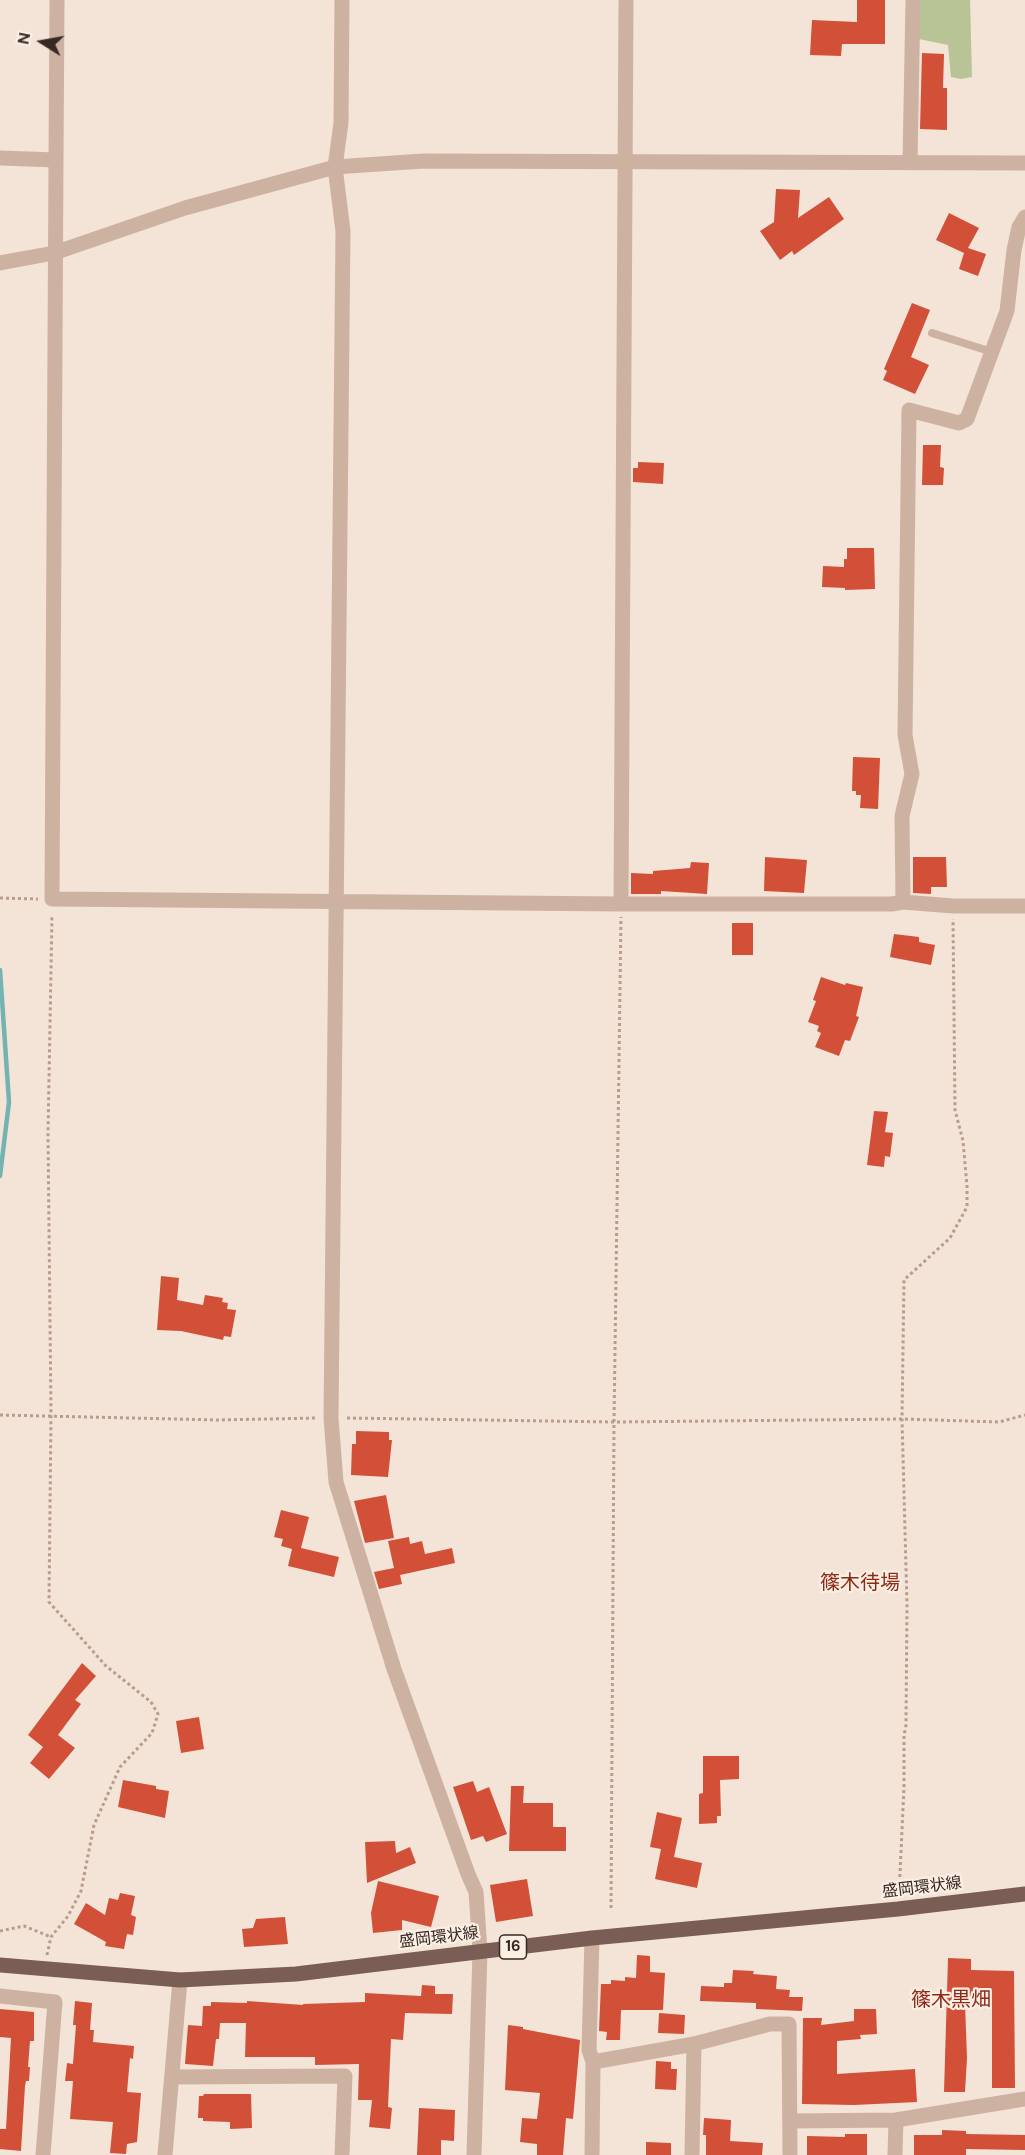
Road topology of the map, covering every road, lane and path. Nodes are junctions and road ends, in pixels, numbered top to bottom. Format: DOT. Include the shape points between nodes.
graph roads {
  1 [pos="57,0"];
  2 [pos="342,0"];
  3 [pos="626,0"];
  4 [pos="913,0"];
  5 [pos="0,158"];
  6 [pos="56,159"];
  7 [pos="625,160"];
  8 [pos="910,161"];
  9 [pos="1025,163"];
  10 [pos="335,167"];
  11 [pos="1025,217"];
  12 [pos="54,254"];
  13 [pos="0,263"];
  14 [pos="932,333"];
  15 [pos="992,352"];
  16 [pos="0,898"];
  17 [pos="52,899"];
  18 [pos="337,901"];
  19 [pos="903,902"];
  20 [pos="621,904"];
  21 [pos="953,906"];
  22 [pos="1025,906"];
  23 [pos="0,1415"];
  24 [pos="51,1415"];
  25 [pos="1025,1415"];
  26 [pos="331,1418"];
  27 [pos="902,1419"];
  28 [pos="614,1422"];
  29 [pos="1025,1894"];
  30 [pos="611,1908"];
  31 [pos="898,1909"];
  32 [pos="0,1931"];
  33 [pos="51,1937"];
  34 [pos="592,1938"];
  35 [pos="480,1951"];
  36 [pos="0,1965"];
  37 [pos="46,1969"];
  38 [pos="180,1980"];
  39 [pos="0,1996"];
  40 [pos="693,2044"];
  41 [pos="593,2062"];
  42 [pos="172,2077"];
  43 [pos="1025,2099"];
  44 [pos="896,2120"];
  45 [pos="790,2121"];
  46 [pos="43,2155"];
  47 [pos="165,2155"];
  48 [pos="342,2155"];
  49 [pos="474,2155"];
  50 [pos="592,2155"];
  51 [pos="692,2155"];
  52 [pos="790,2155"];
  53 [pos="895,2155"];
  1 -- 6 [label="street"];
  2 -- 10 [label="street" via="341,123"];
  3 -- 7 [label="street"];
  4 -- 8 [label="street"];
  5 -- 6 [label="street"];
  6 -- 12 [label="street"];
  7 -- 8 [label="street"];
  7 -- 10 [label="street" via="423,161"];
  7 -- 20 [label="street"];
  8 -- 9 [label="street"];
  10 -- 12 [label="street" via="185,208"];
  10 -- 18 [label="street" via="343,231"];
  11 -- 15 [label="street" via="1014,250 1006,311"];
  12 -- 13 [label="street"];
  12 -- 17 [label="street"];
  14 -- 15 [label="lane"];
  15 -- 19 [label="street" via="967,419 959,423 909,410 905,735 912,774 903,816"];
  16 -- 17 [label="path"];
  17 -- 18 [label="street"];
  17 -- 24 [label="path" via="48,1134"];
  18 -- 20 [label="street"];
  18 -- 26 [label="street"];
  19 -- 20 [label="street"];
  19 -- 21 [label="street"];
  20 -- 28 [label="path"];
  21 -- 22 [label="street"];
  21 -- 27 [label="path" via="955,1110 963,1141 967,1207 950,1238 904,1280"];
  23 -- 24 [label="path"];
  24 -- 26 [label="path" via="218,1420"];
  24 -- 33 [label="path" via="49,1602 106,1666 151,1702 158,1714 152,1733 120,1767 94,1825 81,1891"];
  25 -- 27 [label="path" via="999,1422"];
  26 -- 28 [label="path"];
  26 -- 35 [label="street" via="336,1482 394,1669 476,1892"];
  27 -- 28 [label="path"];
  27 -- 31 [label="path" via="907,1605"];
  28 -- 30 [label="path"];
  29 -- 31 [label="main road, 盛岡環状線 / 16"];
  31 -- 34 [label="main road, 盛岡環状線 / 16"];
  32 -- 33 [label="path" via="24,1926"];
  33 -- 37 [label="path"];
  34 -- 35 [label="main road, 盛岡環状線 / 16"];
  34 -- 41 [label="street" via="589,2050"];
  35 -- 38 [label="main road, 盛岡環状線 / 16" via="296,1974"];
  35 -- 49 [label="street"];
  36 -- 37 [label="main road, 盛岡環状線 / 16"];
  37 -- 38 [label="main road, 盛岡環状線 / 16"];
  38 -- 42 [label="street"];
  39 -- 46 [label="street" via="55,2002"];
  40 -- 41 [label="street"];
  40 -- 45 [label="street" via="770,2024 789,2024"];
  40 -- 51 [label="street"];
  41 -- 50 [label="street"];
  42 -- 47 [label="street"];
  42 -- 48 [label="street" via="345,2076"];
  43 -- 44 [label="street"];
  44 -- 45 [label="street"];
  44 -- 53 [label="street"];
  45 -- 52 [label="street"];
}
